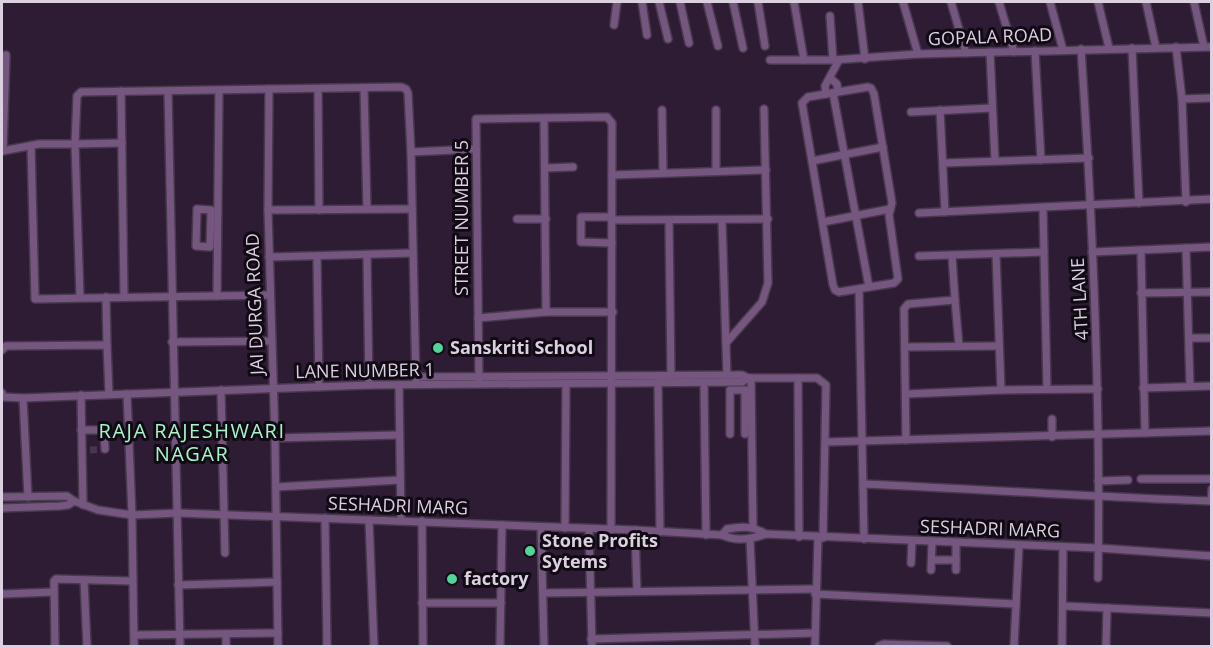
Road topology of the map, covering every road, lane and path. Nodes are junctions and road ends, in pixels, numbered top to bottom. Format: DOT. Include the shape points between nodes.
graph roads {
  1 [pos="616,2"];
  2 [pos="642,2"];
  3 [pos="659,2"];
  4 [pos="680,2"];
  5 [pos="707,2"];
  6 [pos="733,2"];
  7 [pos="758,2"];
  8 [pos="794,2"];
  9 [pos="858,2"];
  10 [pos="903,2"];
  11 [pos="951,2"];
  12 [pos="999,2"];
  13 [pos="1050,2"];
  14 [pos="1098,2"];
  15 [pos="1146,2"];
  16 [pos="1194,2"];
  17 [pos="830,16"];
  18 [pos="614,25"];
  19 [pos="647,35"];
  20 [pos="668,39"];
  21 [pos="689,43"];
  22 [pos="718,46"];
  23 [pos="765,46"];
  24 [pos="1176,47"];
  25 [pos="1208,47"];
  26 [pos="743,48"];
  27 [pos="1109,48"];
  28 [pos="1132,48"];
  29 [pos="1156,48"];
  30 [pos="1081,49"];
  31 [pos="1063,50"];
  32 [pos="1035,51"];
  33 [pos="990,52"];
  34 [pos="1014,52"];
  35 [pos="966,53"];
  36 [pos="918,54"];
  37 [pos="6,55"];
  38 [pos="865,59"];
  39 [pos="770,60"];
  40 [pos="804,60"];
  41 [pos="836,60"];
  42 [pos="830,78"];
  43 [pos="364,88"];
  44 [pos="269,89"];
  45 [pos="318,89"];
  46 [pos="219,90"];
  47 [pos="121,91"];
  48 [pos="168,91"];
  49 [pos="833,93"];
  50 [pos="1212,98"];
  51 [pos="1182,99"];
  52 [pos="2,104"];
  53 [pos="992,108"];
  54 [pos="764,109"];
  55 [pos="662,110"];
  56 [pos="716,110"];
  57 [pos="940,110"];
  58 [pos="911,112"];
  59 [pos="544,119"];
  60 [pos="75,144"];
  61 [pos="122,144"];
  62 [pos="30,146"];
  63 [pos="883,147"];
  64 [pos="476,149"];
  65 [pos="2,151"];
  66 [pos="411,152"];
  67 [pos="844,154"];
  68 [pos="1089,159"];
  69 [pos="812,160"];
  70 [pos="1041,160"];
  71 [pos="995,161"];
  72 [pos="943,162"];
  73 [pos="573,167"];
  74 [pos="545,168"];
  75 [pos="766,170"];
  76 [pos="716,171"];
  77 [pos="663,173"];
  78 [pos="612,175"];
  79 [pos="1212,199"];
  80 [pos="1186,202"];
  81 [pos="1139,203"];
  82 [pos="1091,206"];
  83 [pos="1043,208"];
  84 [pos="367,209"];
  85 [pos="412,209"];
  86 [pos="890,209"];
  87 [pos="267,210"];
  88 [pos="319,210"];
  89 [pos="945,212"];
  90 [pos="919,213"];
  91 [pos="214,216"];
  92 [pos="855,216"];
  93 [pos="517,219"];
  94 [pos="546,219"];
  95 [pos="611,219"];
  96 [pos="768,219"];
  97 [pos="722,220"];
  98 [pos="669,221"];
  99 [pos="823,222"];
  100 [pos="214,240"];
  101 [pos="612,243"];
  102 [pos="1212,247"];
  103 [pos="1186,248"];
  104 [pos="1140,250"];
  105 [pos="1044,252"];
  106 [pos="1092,252"];
  107 [pos="413,253"];
  108 [pos="996,254"];
  109 [pos="367,256"];
  110 [pos="919,256"];
  111 [pos="952,256"];
  112 [pos="269,257"];
  113 [pos="317,257"];
  114 [pos="869,287"];
  115 [pos="859,289"];
  116 [pos="1187,292"];
  117 [pos="1212,292"];
  118 [pos="1141,293"];
  119 [pos="171,295"];
  120 [pos="269,295"];
  121 [pos="124,296"];
  122 [pos="218,296"];
  123 [pos="80,297"];
  124 [pos="106,297"];
  125 [pos="955,300"];
  126 [pos="546,312"];
  127 [pos="613,312"];
  128 [pos="478,318"];
  129 [pos="1189,338"];
  130 [pos="1212,338"];
  131 [pos="271,341"];
  132 [pos="172,342"];
  133 [pos="726,343"];
  134 [pos="107,345"];
  135 [pos="959,346"];
  136 [pos="999,346"];
  137 [pos="905,347"];
  138 [pos="2,350"];
  139 [pos="749,378"];
  140 [pos="798,378"];
  141 [pos="613,379"];
  142 [pos="658,379"];
  143 [pos="671,379"];
  144 [pos="727,379"];
  145 [pos="416,380"];
  146 [pos="479,380"];
  147 [pos="704,383"];
  148 [pos="566,384"];
  149 [pos="369,385"];
  150 [pos="399,385"];
  151 [pos="1190,386"];
  152 [pos="1212,386"];
  153 [pos="319,387"];
  154 [pos="272,388"];
  155 [pos="1143,388"];
  156 [pos="1047,389"];
  157 [pos="1098,389"];
  158 [pos="221,390"];
  159 [pos="1001,390"];
  160 [pos="173,392"];
  161 [pos="109,394"];
  162 [pos="128,394"];
  163 [pos="906,394"];
  164 [pos="2,395"];
  165 [pos="81,396"];
  166 [pos="23,398"];
  167 [pos="748,415"];
  168 [pos="730,416"];
  169 [pos="1052,419"];
  170 [pos="1212,431"];
  171 [pos="81,432"];
  172 [pos="1145,433"];
  173 [pos="730,434"];
  174 [pos="745,434"];
  175 [pos="90,435"];
  176 [pos="398,435"];
  177 [pos="1052,436"];
  178 [pos="1099,436"];
  179 [pos="275,438"];
  180 [pos="906,440"];
  181 [pos="861,441"];
  182 [pos="826,442"];
  183 [pos="105,449"];
  184 [pos="82,450"];
  185 [pos="90,450"];
  186 [pos="1141,479"];
  187 [pos="1212,479"];
  188 [pos="400,480"];
  189 [pos="1128,480"];
  190 [pos="1098,481"];
  191 [pos="863,484"];
  192 [pos="276,488"];
  193 [pos="1212,489"];
  194 [pos="2,497"];
  195 [pos="28,497"];
  196 [pos="1097,497"];
  197 [pos="74,501"];
  198 [pos="1211,501"];
  199 [pos="83,505"];
  200 [pos="2,508"];
  201 [pos="177,513"];
  202 [pos="225,514"];
  203 [pos="132,515"];
  204 [pos="275,517"];
  205 [pos="325,518"];
  206 [pos="369,520"];
  207 [pos="401,521"];
  208 [pos="422,522"];
  209 [pos="502,525"];
  210 [pos="753,527"];
  211 [pos="541,528"];
  212 [pos="565,528"];
  213 [pos="589,529"];
  214 [pos="611,530"];
  215 [pos="635,530"];
  216 [pos="660,532"];
  217 [pos="766,534"];
  218 [pos="706,535"];
  219 [pos="722,535"];
  220 [pos="800,537"];
  221 [pos="821,538"];
  222 [pos="864,539"];
  223 [pos="750,540"];
  224 [pos="912,541"];
  225 [pos="932,542"];
  226 [pos="956,543"];
  227 [pos="1019,545"];
  228 [pos="1063,547"];
  229 [pos="1098,548"];
  230 [pos="225,553"];
  231 [pos="1212,556"];
  232 [pos="932,560"];
  233 [pos="956,560"];
  234 [pos="911,563"];
  235 [pos="931,570"];
  236 [pos="956,570"];
  237 [pos="1098,578"];
  238 [pos="84,580"];
  239 [pos="132,581"];
  240 [pos="277,582"];
  241 [pos="178,585"];
  242 [pos="636,591"];
  243 [pos="753,591"];
  244 [pos="54,592"];
  245 [pos="590,592"];
  246 [pos="815,592"];
  247 [pos="543,593"];
  248 [pos="2,594"];
  249 [pos="422,603"];
  250 [pos="501,603"];
  251 [pos="1016,604"];
  252 [pos="1064,606"];
  253 [pos="1107,608"];
  254 [pos="1212,613"];
  255 [pos="278,633"];
  256 [pos="815,633"];
  257 [pos="179,634"];
  258 [pos="226,634"];
  259 [pos="754,634"];
  260 [pos="134,635"];
  261 [pos="695,637"];
  262 [pos="592,643"];
  263 [pos="55,646"];
  264 [pos="87,646"];
  265 [pos="134,646"];
  266 [pos="180,646"];
  267 [pos="226,646"];
  268 [pos="278,646"];
  269 [pos="327,646"];
  270 [pos="374,646"];
  271 [pos="423,646"];
  272 [pos="500,646"];
  273 [pos="544,646"];
  274 [pos="695,646"];
  275 [pos="754,646"];
  276 [pos="815,646"];
  277 [pos="879,646"];
  278 [pos="921,646"];
  279 [pos="947,646"];
  280 [pos="1014,646"];
  281 [pos="1062,646"];
  282 [pos="1106,646"];
  1 -- 18 [label="street"];
  2 -- 19 [label="street"];
  3 -- 20 [label="street"];
  4 -- 21 [label="street"];
  5 -- 22 [label="street"];
  6 -- 26 [label="street"];
  7 -- 23 [label="street"];
  8 -- 40 [label="street"];
  9 -- 38 [label="street"];
  10 -- 36 [label="street"];
  11 -- 35 [label="street"];
  12 -- 34 [label="street"];
  13 -- 31 [label="street"];
  14 -- 27 [label="street"];
  15 -- 29 [label="street"];
  16 -- 25 [label="street"];
  17 -- 41 [label="street"];
  24 -- 25 [label="street, GOPALA ROAD"];
  24 -- 29 [label="street, GOPALA ROAD"];
  24 -- 51 [label="street"];
  27 -- 28 [label="street, GOPALA ROAD"];
  27 -- 30 [label="street, GOPALA ROAD"];
  28 -- 29 [label="street, GOPALA ROAD"];
  28 -- 81 [label="street"];
  30 -- 31 [label="street, GOPALA ROAD"];
  30 -- 68 [label="street, 4TH LANE"];
  31 -- 32 [label="street, GOPALA ROAD"];
  32 -- 34 [label="street, GOPALA ROAD"];
  32 -- 70 [label="street"];
  33 -- 34 [label="street, GOPALA ROAD"];
  33 -- 35 [label="street, GOPALA ROAD"];
  33 -- 53 [label="street"];
  35 -- 36 [label="street, GOPALA ROAD"];
  36 -- 38 [label="street, GOPALA ROAD"];
  37 -- 52 [label="street"];
  38 -- 41 [label="street, GOPALA ROAD"];
  39 -- 40 [label="street, GOPALA ROAD"];
  40 -- 41 [label="street, GOPALA ROAD"];
  41 -- 42 [label="street"];
  42 -- 49 [label="street" via="837,84"];
  42 -- 49 [label="street" via="825,86"];
  43 -- 45 [label="street"];
  43 -- 66 [label="street" via="406,89"];
  43 -- 84 [label="street"];
  44 -- 45 [label="street"];
  44 -- 46 [label="street"];
  44 -- 87 [label="street, JAI DURGA ROAD"];
  45 -- 88 [label="street"];
  46 -- 48 [label="street"];
  46 -- 91 [label="street"];
  47 -- 48 [label="street"];
  47 -- 60 [label="street" via="81,92 77,96"];
  47 -- 61 [label="street"];
  48 -- 119 [label="street"];
  49 -- 63 [label="street" via="871,88"];
  49 -- 67 [label="street"];
  49 -- 69 [label="street" via="808,97 802,103"];
  50 -- 51 [label="street"];
  51 -- 80 [label="street"];
  52 -- 65 [label="street"];
  53 -- 57 [label="street"];
  53 -- 71 [label="street"];
  54 -- 75 [label="street"];
  55 -- 77 [label="street"];
  56 -- 76 [label="street"];
  57 -- 58 [label="street"];
  57 -- 72 [label="street"];
  59 -- 64 [label="street, STREET NUMBER 5" via="476,119"];
  59 -- 74 [label="street"];
  59 -- 78 [label="street" via="610,119"];
  60 -- 61 [label="street"];
  60 -- 62 [label="street"];
  60 -- 123 [label="street"];
  61 -- 121 [label="street"];
  62 -- 65 [label="street"];
  62 -- 123 [label="street" via="35,299"];
  63 -- 67 [label="street"];
  63 -- 86 [label="street"];
  64 -- 66 [label="street"];
  64 -- 128 [label="street, STREET NUMBER 5"];
  66 -- 85 [label="street"];
  67 -- 69 [label="street"];
  67 -- 92 [label="street"];
  68 -- 70 [label="street"];
  68 -- 82 [label="street, 4TH LANE"];
  69 -- 99 [label="street"];
  70 -- 71 [label="street"];
  71 -- 72 [label="street"];
  72 -- 89 [label="street"];
  73 -- 74 [label="street"];
  74 -- 94 [label="street" via="549,187"];
  75 -- 76 [label="street"];
  75 -- 96 [label="street"];
  76 -- 77 [label="street"];
  77 -- 78 [label="street"];
  78 -- 95 [label="street"];
  79 -- 80 [label="street"];
  80 -- 81 [label="street"];
  81 -- 82 [label="street"];
  82 -- 83 [label="street"];
  82 -- 106 [label="street, 4TH LANE"];
  83 -- 89 [label="street"];
  83 -- 105 [label="street"];
  84 -- 85 [label="street"];
  84 -- 88 [label="street"];
  85 -- 107 [label="street"];
  86 -- 92 [label="street"];
  86 -- 114 [label="street" via="898,279"];
  87 -- 88 [label="street"];
  87 -- 112 [label="street, JAI DURGA ROAD"];
  89 -- 90 [label="street"];
  91 -- 100 [label="street"];
  91 -- 100 [label="street" via="210,208 196,210 196,246 210,247"];
  92 -- 99 [label="street"];
  92 -- 114 [label="street"];
  93 -- 94 [label="street"];
  94 -- 126 [label="street"];
  95 -- 98 [label="street"];
  95 -- 101 [label="street"];
  95 -- 101 [label="street" via="580,218 581,243"];
  96 -- 97 [label="street"];
  96 -- 133 [label="street" via="766,293"];
  97 -- 98 [label="street"];
  97 -- 133 [label="street"];
  98 -- 143 [label="street"];
  99 -- 115 [label="street" via="833,288 840,292"];
  100 -- 122 [label="street"];
  101 -- 127 [label="street"];
  102 -- 103 [label="street"];
  103 -- 104 [label="street"];
  103 -- 116 [label="street"];
  104 -- 106 [label="street"];
  104 -- 118 [label="street"];
  105 -- 108 [label="street"];
  105 -- 156 [label="street"];
  106 -- 157 [label="street, 4TH LANE"];
  107 -- 109 [label="street"];
  107 -- 145 [label="street"];
  108 -- 111 [label="street"];
  108 -- 136 [label="street"];
  109 -- 113 [label="street"];
  109 -- 149 [label="street"];
  110 -- 111 [label="street"];
  111 -- 125 [label="street"];
  112 -- 113 [label="street"];
  112 -- 120 [label="street, JAI DURGA ROAD"];
  113 -- 153 [label="street"];
  114 -- 115 [label="street"];
  115 -- 181 [label="street"];
  116 -- 117 [label="street"];
  116 -- 118 [label="street"];
  116 -- 129 [label="street"];
  118 -- 155 [label="street"];
  119 -- 121 [label="street"];
  119 -- 122 [label="street"];
  119 -- 132 [label="street"];
  120 -- 122 [label="street"];
  120 -- 131 [label="street, JAI DURGA ROAD"];
  121 -- 124 [label="street"];
  123 -- 124 [label="street"];
  124 -- 134 [label="street"];
  125 -- 135 [label="street"];
  125 -- 137 [label="street" via="905,305"];
  126 -- 127 [label="street"];
  126 -- 128 [label="street"];
  127 -- 141 [label="street"];
  128 -- 146 [label="street, STREET NUMBER 5"];
  129 -- 130 [label="street"];
  129 -- 151 [label="street"];
  131 -- 132 [label="street"];
  131 -- 154 [label="street, JAI DURGA ROAD"];
  132 -- 160 [label="street"];
  133 -- 144 [label="street"];
  134 -- 138 [label="street" via="6,346"];
  134 -- 161 [label="street"];
  135 -- 136 [label="street"];
  135 -- 137 [label="street"];
  136 -- 159 [label="street"];
  137 -- 163 [label="street"];
  139 -- 140 [label="street"];
  139 -- 144 [label="street" via="742,375"];
  139 -- 167 [label="street"];
  140 -- 182 [label="street" via="817,378 826,385"];
  140 -- 220 [label="street"];
  141 -- 142 [label="street"];
  141 -- 146 [label="street"];
  141 -- 148 [label="street"];
  141 -- 214 [label="street"];
  142 -- 143 [label="street"];
  142 -- 216 [label="street"];
  143 -- 144 [label="street"];
  143 -- 147 [label="street"];
  144 -- 147 [label="street"];
  145 -- 146 [label="street, LANE NUMBER 1"];
  145 -- 150 [label="street, LANE NUMBER 1"];
  146 -- 148 [label="street"];
  147 -- 218 [label="street"];
  148 -- 212 [label="street"];
  149 -- 150 [label="street, LANE NUMBER 1"];
  149 -- 153 [label="street, LANE NUMBER 1"];
  150 -- 176 [label="street"];
  151 -- 152 [label="street"];
  151 -- 155 [label="street"];
  153 -- 154 [label="street, LANE NUMBER 1"];
  154 -- 158 [label="street, LANE NUMBER 1"];
  154 -- 179 [label="street, JAI DURGA ROAD"];
  155 -- 172 [label="street"];
  156 -- 157 [label="street"];
  156 -- 159 [label="street"];
  157 -- 178 [label="street, 4TH LANE"];
  158 -- 160 [label="street, LANE NUMBER 1"];
  158 -- 202 [label="street"];
  159 -- 163 [label="street"];
  160 -- 162 [label="street, LANE NUMBER 1"];
  160 -- 201 [label="street"];
  161 -- 162 [label="street, LANE NUMBER 1"];
  161 -- 165 [label="street, LANE NUMBER 1"];
  162 -- 203 [label="street"];
  163 -- 180 [label="street"];
  164 -- 166 [label="street, LANE NUMBER 1"];
  165 -- 166 [label="street, LANE NUMBER 1"];
  165 -- 171 [label="street"];
  166 -- 195 [label="street"];
  167 -- 168 [label="street"];
  167 -- 168 [label="street" via="745,390 730,389"];
  167 -- 174 [label="street"];
  167 -- 210 [label="street"];
  168 -- 173 [label="street"];
  169 -- 177 [label="street"];
  170 -- 172 [label="street"];
  171 -- 175 [label="street"];
  171 -- 183 [label="street" via="105,430"];
  171 -- 184 [label="street"];
  172 -- 178 [label="street"];
  176 -- 179 [label="street"];
  176 -- 188 [label="street"];
  177 -- 178 [label="street"];
  177 -- 180 [label="street"];
  178 -- 190 [label="street, 4TH LANE"];
  179 -- 192 [label="street, JAI DURGA ROAD"];
  180 -- 181 [label="street"];
  181 -- 182 [label="street"];
  181 -- 191 [label="street"];
  182 -- 221 [label="street"];
  184 -- 185 [label="street"];
  184 -- 199 [label="street"];
  186 -- 187 [label="street"];
  188 -- 192 [label="street"];
  188 -- 207 [label="street"];
  189 -- 190 [label="street"];
  190 -- 196 [label="street, 4TH LANE"];
  191 -- 196 [label="street"];
  191 -- 222 [label="street"];
  192 -- 204 [label="street, JAI DURGA ROAD"];
  193 -- 198 [label="street"];
  194 -- 195 [label="street, SESHADRI MARG"];
  195 -- 197 [label="street, SESHADRI MARG" via="67,496"];
  196 -- 198 [label="street"];
  196 -- 229 [label="street, 4TH LANE"];
  197 -- 199 [label="street, SESHADRI MARG"];
  197 -- 200 [label="street" via="60,506"];
  199 -- 203 [label="street, SESHADRI MARG"];
  201 -- 202 [label="street, SESHADRI MARG"];
  201 -- 203 [label="street, SESHADRI MARG"];
  201 -- 241 [label="street"];
  202 -- 204 [label="street, SESHADRI MARG"];
  202 -- 230 [label="street"];
  203 -- 239 [label="street"];
  204 -- 205 [label="street, SESHADRI MARG"];
  204 -- 240 [label="street, JAI DURGA ROAD"];
  205 -- 206 [label="street, SESHADRI MARG"];
  205 -- 269 [label="street"];
  206 -- 207 [label="street, SESHADRI MARG"];
  206 -- 270 [label="street"];
  207 -- 208 [label="street, SESHADRI MARG"];
  208 -- 209 [label="street, SESHADRI MARG"];
  208 -- 249 [label="street"];
  209 -- 211 [label="street, SESHADRI MARG"];
  209 -- 250 [label="street"];
  210 -- 217 [label="street, SESHADRI MARG"];
  210 -- 219 [label="street, SESHADRI MARG" via="727,529"];
  211 -- 212 [label="street, SESHADRI MARG"];
  211 -- 247 [label="street"];
  212 -- 213 [label="street, SESHADRI MARG"];
  213 -- 214 [label="street, SESHADRI MARG"];
  213 -- 245 [label="street"];
  214 -- 215 [label="street, SESHADRI MARG"];
  215 -- 216 [label="street, SESHADRI MARG"];
  215 -- 242 [label="street"];
  216 -- 218 [label="street, SESHADRI MARG"];
  217 -- 220 [label="street, SESHADRI MARG"];
  217 -- 223 [label="street, SESHADRI MARG"];
  218 -- 219 [label="street, SESHADRI MARG"];
  219 -- 223 [label="street, SESHADRI MARG"];
  220 -- 221 [label="street, SESHADRI MARG"];
  221 -- 222 [label="street, SESHADRI MARG"];
  221 -- 246 [label="street"];
  222 -- 224 [label="street, SESHADRI MARG"];
  223 -- 243 [label="street"];
  224 -- 225 [label="street, SESHADRI MARG"];
  224 -- 234 [label="street"];
  225 -- 226 [label="street, SESHADRI MARG"];
  225 -- 232 [label="street"];
  226 -- 227 [label="street, SESHADRI MARG"];
  226 -- 233 [label="street"];
  227 -- 228 [label="street, SESHADRI MARG"];
  227 -- 251 [label="street"];
  228 -- 229 [label="street, SESHADRI MARG"];
  228 -- 252 [label="street"];
  229 -- 231 [label="street, SESHADRI MARG"];
  229 -- 237 [label="street, 4TH LANE"];
  232 -- 233 [label="street"];
  232 -- 235 [label="street"];
  233 -- 236 [label="street"];
  238 -- 239 [label="street"];
  238 -- 244 [label="street" via="56,579"];
  238 -- 264 [label="street"];
  239 -- 260 [label="street"];
  240 -- 241 [label="street"];
  240 -- 255 [label="street, JAI DURGA ROAD"];
  241 -- 257 [label="street"];
  242 -- 243 [label="street"];
  242 -- 245 [label="street"];
  243 -- 246 [label="street"];
  243 -- 259 [label="street"];
  244 -- 248 [label="street"];
  244 -- 263 [label="street"];
  245 -- 247 [label="street"];
  245 -- 262 [label="street"];
  246 -- 251 [label="street"];
  246 -- 256 [label="street"];
  247 -- 273 [label="street"];
  249 -- 250 [label="street"];
  249 -- 271 [label="street"];
  250 -- 272 [label="street"];
  251 -- 280 [label="street"];
  252 -- 253 [label="street"];
  252 -- 281 [label="street"];
  253 -- 254 [label="street"];
  253 -- 282 [label="street"];
  255 -- 258 [label="street"];
  255 -- 268 [label="street, JAI DURGA ROAD"];
  256 -- 259 [label="street"];
  256 -- 276 [label="street"];
  257 -- 258 [label="street"];
  257 -- 260 [label="street"];
  257 -- 266 [label="street"];
  258 -- 267 [label="street"];
  259 -- 261 [label="street"];
  259 -- 275 [label="street"];
  260 -- 265 [label="street"];
  261 -- 262 [label="street"];
  261 -- 274 [label="street"];
  277 -- 278 [label="street"];
  278 -- 279 [label="street"];
}
